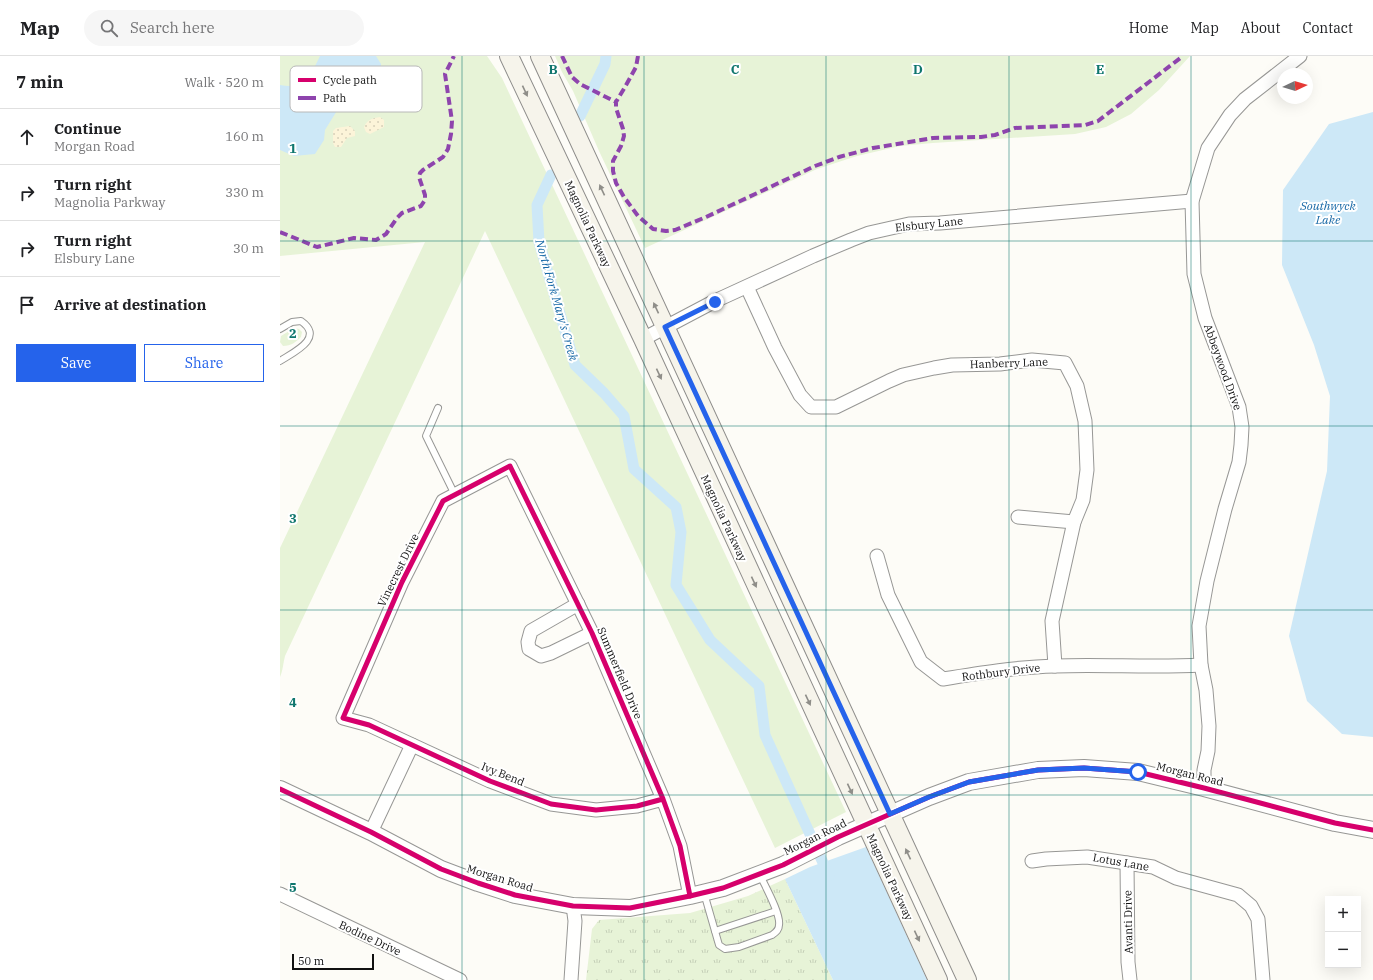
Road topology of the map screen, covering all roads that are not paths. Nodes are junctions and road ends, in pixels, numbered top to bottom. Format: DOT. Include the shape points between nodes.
graph roads {
  1 [pos="509,56"];
  2 [pos="540,56"];
  3 [pos="1300,56"];
  4 [pos="1192,201"];
  5 [pos="747,287"];
  6 [pos="665,327"];
  7 [pos="280,329"];
  8 [pos="643,339"];
  9 [pos="280,361"];
  10 [pos="438,408"];
  11 [pos="510,466"];
  12 [pos="736,481"];
  13 [pos="713,493"];
  14 [pos="454,495"];
  15 [pos="1018,517"];
  16 [pos="1074,522"];
  17 [pos="877,556"];
  18 [pos="578,604"];
  19 [pos="592,633"];
  20 [pos="810,642"];
  21 [pos="787,654"];
  22 [pos="1201,665"];
  23 [pos="1055,666"];
  24 [pos="343,718"];
  25 [pos="412,745"];
  26 [pos="1204,788"];
  27 [pos="280,789"];
  28 [pos="663,799"];
  29 [pos="890,814"];
  30 [pos="866,824"];
  31 [pos="1373,830"];
  32 [pos="371,832"];
  33 [pos="1032,861"];
  34 [pos="1127,863"];
  35 [pos="760,874"];
  36 [pos="280,894"];
  37 [pos="697,894"];
  38 [pos="574,906"];
  39 [pos="776,911"];
  40 [pos="715,931"];
  41 [pos="460,980"];
  42 [pos="571,980"];
  43 [pos="938,980"];
  44 [pos="967,980"];
  45 [pos="1130,980"];
  46 [pos="1263,980"];
  1 -- 8 [label="main road, Magnolia Parkway, one-way"];
  6 -- 2 [label="main road, one-way"];
  3 -- 4 [label="street, Abbeywood Drive" via="1245,99 1230,115 1208,148"];
  4 -- 5 [label="street, Elsbury Lane" via="909,224 863,235"];
  4 -- 22 [label="street, Abbeywood Drive" via="1194,274 1205,318 1239,407 1242,427 1239,462 1209,574 1199,626"];
  5 -- 6 [label="street, Elsbury Lane"];
  5 -- 16 [label="street, Hanberry Lane" via="800,395 811,407 836,407 903,375 934,368 1032,360 1065,363 1077,386 1085,421 1087,470 1083,500"];
  6 -- 8 [label="street, Elsbury Lane"];
  6 -- 12 [label="main road"];
  7 -- 9 [label="lane" via="292,322 301,321 307,325 310,332 309,340 302,347"];
  8 -- 13 [label="main road, Magnolia Parkway, one-way"];
  10 -- 14 [label="lane" via="426,436"];
  11 -- 14 [label="street, Vinecrest Drive"];
  11 -- 18 [label="street, Summerfield Drive"];
  12 -- 13 [label="main road"];
  12 -- 20 [label="main road"];
  13 -- 21 [label="main road, Magnolia Parkway, one-way"];
  14 -- 24 [label="street, Vinecrest Drive" via="443,501 402,582"];
  15 -- 16 [label="street"];
  16 -- 23 [label="street, Hanberry Lane" via="1052,621"];
  17 -- 23 [label="street, Rothbury Drive" via="888,595 921,662 943,679 1001,670"];
  18 -- 19 [label="street, Summerfield Drive"];
  18 -- 19 [label="street" via="531,631 529,649 541,656"];
  19 -- 28 [label="street, Summerfield Drive"];
  20 -- 21 [label="main road"];
  20 -- 29 [label="main road"];
  21 -- 30 [label="main road, Magnolia Parkway, one-way"];
  22 -- 23 [label="street, Rothbury Drive"];
  22 -- 26 [label="street, Abbeywood Drive" via="1209,726"];
  24 -- 25 [label="street, Ivy Bend" via="369,725"];
  25 -- 28 [label="street, Ivy Bend" via="490,781 551,804 596,810 637,806"];
  25 -- 32 [label="street"];
  26 -- 29 [label="street, Morgan Road" via="1138,772 1084,768 1038,770 969,782"];
  26 -- 31 [label="street, Morgan Road" via="1335,823"];
  27 -- 32 [label="street, Morgan Road"];
  28 -- 37 [label="street, Summerfield Drive"];
  29 -- 30 [label="street, Morgan Road"];
  44 -- 29 [label="main road, one-way"];
  30 -- 35 [label="street, Morgan Road"];
  30 -- 43 [label="main road, Magnolia Parkway, one-way"];
  32 -- 38 [label="street, Morgan Road" via="441,869 478,883 515,895"];
  33 -- 34 [label="street, Lotus Lane" via="1087,857"];
  34 -- 45 [label="street, Avanti Drive"];
  34 -- 46 [label="street, Lotus Lane" via="1153,867 1176,878 1238,895 1251,906 1258,919"];
  35 -- 37 [label="street, Morgan Road" via="723,888"];
  35 -- 39 [label="lane"];
  36 -- 41 [label="street, Bodine Drive"];
  37 -- 38 [label="street, Morgan Road" via="630,908"];
  37 -- 40 [label="lane"];
  38 -- 42 [label="street"];
  39 -- 40 [label="lane"];
  39 -- 40 [label="lane" via="780,924 776,932 739,946 725,949 720,945"];
}
